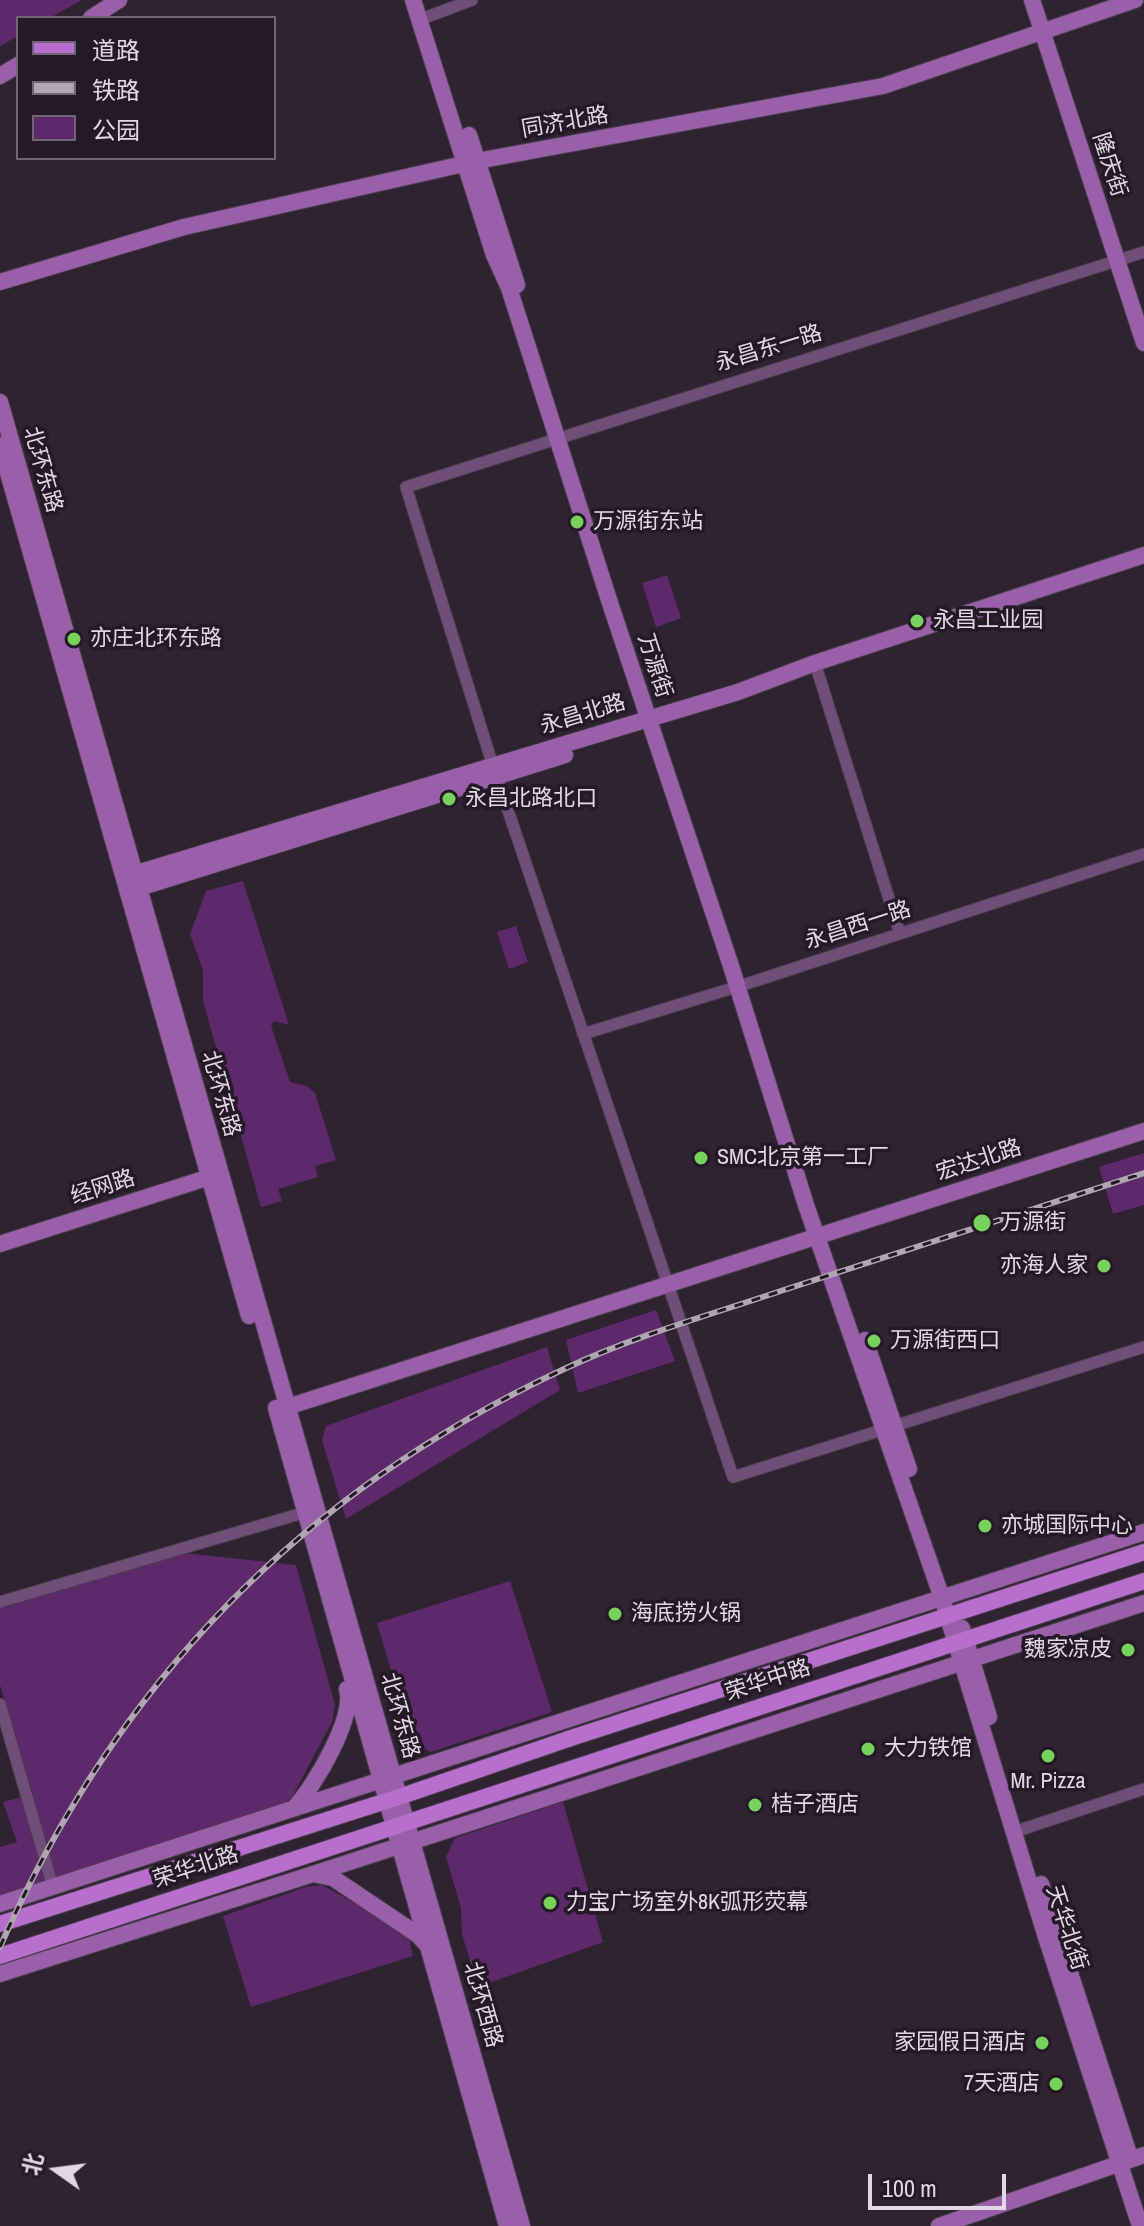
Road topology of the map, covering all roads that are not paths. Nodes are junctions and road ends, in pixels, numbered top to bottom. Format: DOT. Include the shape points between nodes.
graph roads {
  1 [pos="119,0"];
  2 [pos="413,0"];
  3 [pos="472,0"];
  4 [pos="1032,0"];
  5 [pos="1135,0"];
  6 [pos="424,12"];
  7 [pos="94,16"];
  8 [pos="1043,33"];
  9 [pos="471,162"];
  10 [pos="1144,252"];
  11 [pos="1117,261"];
  12 [pos="0,282"];
  13 [pos="1144,343"];
  14 [pos="0,402"];
  15 [pos="561,435"];
  16 [pos="0,445"];
  17 [pos="7,462"];
  18 [pos="1144,555"];
  19 [pos="1144,566"];
  20 [pos="816,666"];
  21 [pos="653,721"];
  22 [pos="494,772"];
  23 [pos="1144,854"];
  24 [pos="132,883"];
  25 [pos="900,934"];
  26 [pos="742,986"];
  27 [pos="583,1034"];
  28 [pos="1144,1131"];
  29 [pos="214,1176"];
  30 [pos="822,1236"];
  31 [pos="0,1244"];
  32 [pos="666,1285"];
  33 [pos="1144,1347"];
  34 [pos="282,1408"];
  35 [pos="890,1429"];
  36 [pos="300,1496"];
  37 [pos="296,1515"];
  38 [pos="1144,1532"];
  39 [pos="1144,1552"];
  40 [pos="1077,1554"];
  41 [pos="1115,1562"];
  42 [pos="1144,1581"];
  43 [pos="946,1596"];
  44 [pos="0,1602"];
  45 [pos="1144,1603"];
  46 [pos="952,1616"];
  47 [pos="960,1641"];
  48 [pos="966,1661"];
  49 [pos="799,1694"];
  50 [pos="849,1699"];
  51 [pos="0,1704"];
  52 [pos="530,1732"];
  53 [pos="571,1738"];
  54 [pos="387,1779"];
  55 [pos="1144,1789"];
  56 [pos="392,1799"];
  57 [pos="294,1808"];
  58 [pos="400,1824"];
  59 [pos="1023,1829"];
  60 [pos="216,1834"];
  61 [pos="405,1843"];
  62 [pos="171,1870"];
  63 [pos="313,1874"];
  64 [pos="53,1887"];
  65 [pos="188,1894"];
  66 [pos="232,1898"];
  67 [pos="0,1904"];
  68 [pos="0,1924"];
  69 [pos="431,1949"];
  70 [pos="0,1956"];
  71 [pos="0,1974"];
  72 [pos="1132,2163"];
  73 [pos="1144,2202"];
  74 [pos="507,2226"];
  75 [pos="522,2226"];
  76 [pos="939,2226"];
  77 [pos="1140,2226"];
  1 -- 7 [label="street"];
  2 -- 6 [label="street, 万源街"];
  3 -- 6 [label="street"];
  4 -- 8 [label="street, 隆庆街"];
  5 -- 8 [label="street, 同济北路"];
  6 -- 9 [label="street, 万源街"];
  8 -- 9 [label="street, 同济北路" via="883,86"];
  8 -- 11 [label="street, 隆庆街"];
  9 -- 12 [label="street, 同济北路" via="184,227"];
  9 -- 15 [label="street, 万源街" via="494,255"];
  10 -- 11 [label="street, 永昌东一路"];
  11 -- 13 [label="street, 隆庆街"];
  11 -- 15 [label="street, 永昌东一路"];
  14 -- 17 [label="street, 北环东路"];
  15 -- 21 [label="street, 万源街"];
  15 -- 22 [label="street, 永昌东一路" via="406,487"];
  16 -- 17 [label="street, 北环东路"];
  17 -- 24 [label="street, 北环东路"];
  18 -- 20 [label="street, 永昌北路"];
  19 -- 20 [label="street, 永昌北路"];
  20 -- 21 [label="street, 永昌北路" via="747,699"];
  20 -- 25 [label="street"];
  21 -- 22 [label="street, 永昌北路"];
  21 -- 26 [label="street, 万源街"];
  22 -- 24 [label="street, 永昌北路"];
  22 -- 27 [label="street"];
  23 -- 25 [label="street, 永昌西一路"];
  24 -- 29 [label="street, 北环东路"];
  25 -- 26 [label="street, 永昌西一路"];
  26 -- 27 [label="street, 永昌西一路"];
  26 -- 30 [label="street, 万源街"];
  27 -- 32 [label="street"];
  28 -- 30 [label="street, 宏达北路"];
  29 -- 31 [label="street, 经网路"];
  29 -- 34 [label="street, 北环东路"];
  30 -- 32 [label="street, 宏达北路"];
  30 -- 35 [label="street, 万源街"];
  32 -- 34 [label="street, 宏达北路"];
  32 -- 35 [label="street" via="733,1477"];
  33 -- 35 [label="street"];
  34 -- 36 [label="street, 北环东路"];
  34 -- 54 [label="street, 北环东路"];
  35 -- 43 [label="street, 万源街"];
  36 -- 37 [label="street"];
  36 -- 54 [label="street, 北环东路"];
  37 -- 44 [label="street"];
  37 -- 57 [label="street" via="350,1699 311,1791"];
  38 -- 40 [label="street"];
  39 -- 41 [label="main road, 荣华中路"];
  40 -- 41 [label="street"];
  40 -- 43 [label="street"];
  41 -- 46 [label="main road, 荣华中路"];
  42 -- 47 [label="main road, 荣华中路"];
  43 -- 46 [label="street, 万源街"];
  43 -- 52 [label="street"];
  45 -- 48 [label="street"];
  46 -- 47 [label="street, 万源街"];
  46 -- 53 [label="main road, 荣华中路"];
  47 -- 48 [label="street, 天华北街"];
  47 -- 49 [label="main road, 荣华中路"];
  48 -- 50 [label="street"];
  48 -- 59 [label="street, 天华北街"];
  48 -- 72 [label="street, 天华北街" via="1045,1934"];
  49 -- 50 [label="street"];
  49 -- 58 [label="main road, 荣华中路"];
  50 -- 61 [label="street"];
  51 -- 64 [label="street"];
  52 -- 53 [label="street"];
  52 -- 54 [label="street"];
  53 -- 56 [label="main road, 荣华中路"];
  54 -- 56 [label="street, 北环东路"];
  54 -- 57 [label="street"];
  55 -- 59 [label="street"];
  56 -- 58 [label="street, 北环西路"];
  56 -- 62 [label="main road, 荣华北路"];
  57 -- 60 [label="street"];
  58 -- 61 [label="street, 北环西路"];
  58 -- 65 [label="main road, 荣华北路"];
  59 -- 72 [label="street, 天华北街"];
  60 -- 62 [label="street"];
  60 -- 64 [label="street"];
  61 -- 63 [label="street"];
  61 -- 69 [label="street, 北环西路"];
  61 -- 75 [label="street, 北环西路"];
  62 -- 68 [label="main road, 荣华北路"];
  63 -- 66 [label="street"];
  63 -- 69 [label="street" via="333,1878"];
  64 -- 67 [label="street"];
  65 -- 66 [label="street"];
  65 -- 70 [label="main road, 荣华北路"];
  66 -- 71 [label="street"];
  69 -- 74 [label="street, 北环西路"];
  72 -- 73 [label="street, 天华北街"];
  72 -- 76 [label="street" via="1044,2197 1014,2201"];
  72 -- 77 [label="street, 天华北街"];
}
